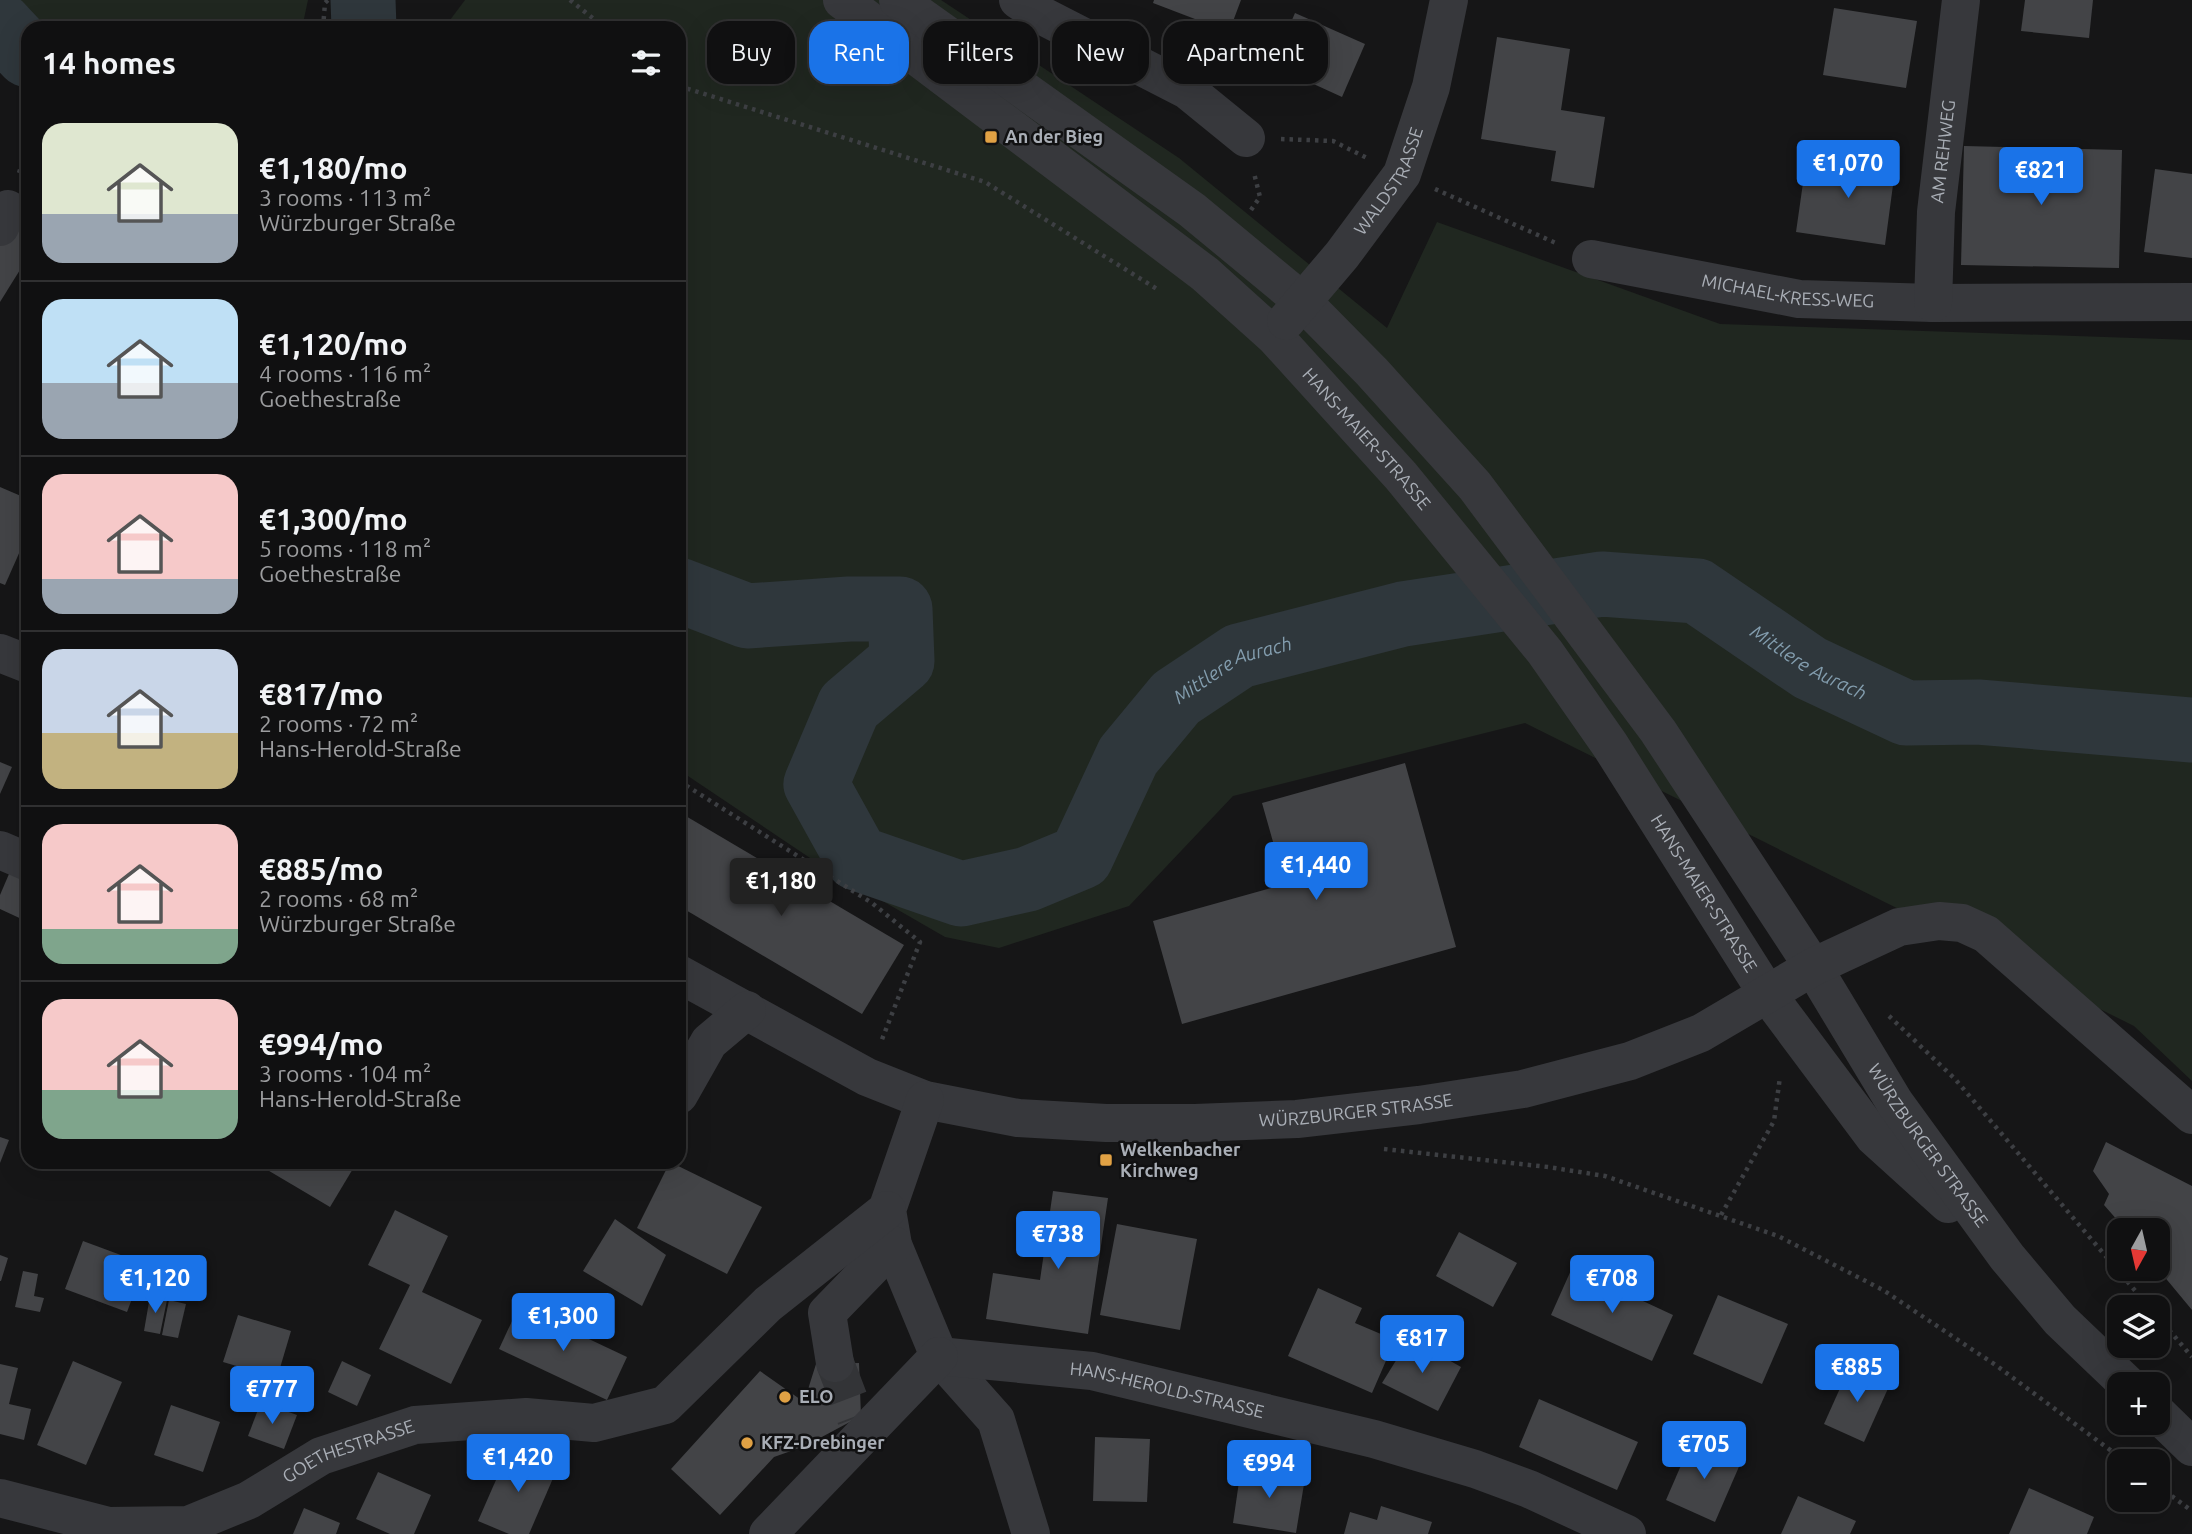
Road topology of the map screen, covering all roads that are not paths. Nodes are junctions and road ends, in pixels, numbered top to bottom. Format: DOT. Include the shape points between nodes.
graph roads {
  1 [pos="842,0"];
  2 [pos="898,0"];
  3 [pos="1018,0"];
  4 [pos="1449,0"];
  5 [pos="1961,0"];
  6 [pos="1246,138"];
  7 [pos="1591,259"];
  8 [pos="1303,301"];
  9 [pos="2192,302"];
  10 [pos="1933,303"];
  11 [pos="1274,336"];
  12 [pos="0,653"];
  13 [pos="21,661"];
  14 [pos="0,850"];
  15 [pos="21,859"];
  16 [pos="1813,967"];
  17 [pos="686,978"];
  18 [pos="1768,995"];
  19 [pos="747,1010"];
  20 [pos="686,1083"];
  21 [pos="925,1100"];
  22 [pos="2192,1115"];
  23 [pos="890,1227"];
  24 [pos="2007,1256"];
  25 [pos="939,1356"];
  26 [pos="835,1363"];
  27 [pos="2114,1372"];
  28 [pos="2170,1426"];
  29 [pos="2192,1447"];
  30 [pos="0,1499"];
  31 [pos="107,1530"];
  32 [pos="768,1534"];
  33 [pos="1031,1534"];
  34 [pos="1627,1534"];
  1 -- 11 [label="street, HANS-MAIER-STRASSE" via="1205,274"];
  2 -- 8 [label="street" via="1192,210"];
  3 -- 6 [label="street" via="1186,90"];
  4 -- 8 [label="street, WALDSTRASSE" via="1432,87 1402,174"];
  5 -- 10 [label="street, AM REHWEG" via="1936,212"];
  7 -- 10 [label="street, MICHAEL-KRESS-WEG" via="1799,299"];
  8 -- 11 [label="street, WALDSTRASSE"];
  8 -- 16 [label="street" via="1475,486 1658,731"];
  9 -- 10 [label="street, MICHAEL-KRESS-WEG"];
  11 -- 18 [label="street, HANS-MAIER-STRASSE" via="1401,476 1545,652 1610,744"];
  12 -- 13 [label="street"];
  14 -- 15 [label="street"];
  16 -- 18 [label="street, WÜRZBURGER STRASSE"];
  16 -- 22 [label="street" via="1899,927 1962,923 1986,934"];
  16 -- 24 [label="street, WÜRZBURGER STRASSE" via="1895,1103"];
  17 -- 19 [label="street, WÜRZBURGER STRASSE"];
  18 -- 21 [label="street, WÜRZBURGER STRASSE" via="1700,1033 1630,1061 1523,1089 1419,1105 1297,1119 1106,1123 1018,1118"];
  18 -- 24 [label="street, WÜRZBURGER STRASSE" via="1874,1137"];
  19 -- 20 [label="street" via="709,1042"];
  19 -- 21 [label="street, WÜRZBURGER STRASSE" via="867,1077"];
  21 -- 23 [label="street"];
  23 -- 25 [label="street"];
  23 -- 26 [label="street" via="827,1313"];
  23 -- 31 [label="street, GOETHESTRASSE" via="768,1304 665,1405 594,1423 526,1417 415,1425 321,1456 249,1500 188,1525"];
  24 -- 27 [label="street, WÜRZBURGER STRASSE" via="2060,1320"];
  25 -- 32 [label="street" via="858,1427"];
  25 -- 33 [label="street" via="996,1420"];
  25 -- 34 [label="street, HANS-HEROLD-STRASSE" via="1092,1371 1374,1439 1507,1481"];
  28 -- 29 [label="street"];
  30 -- 31 [label="street, GOETHESTRASSE"];
}
